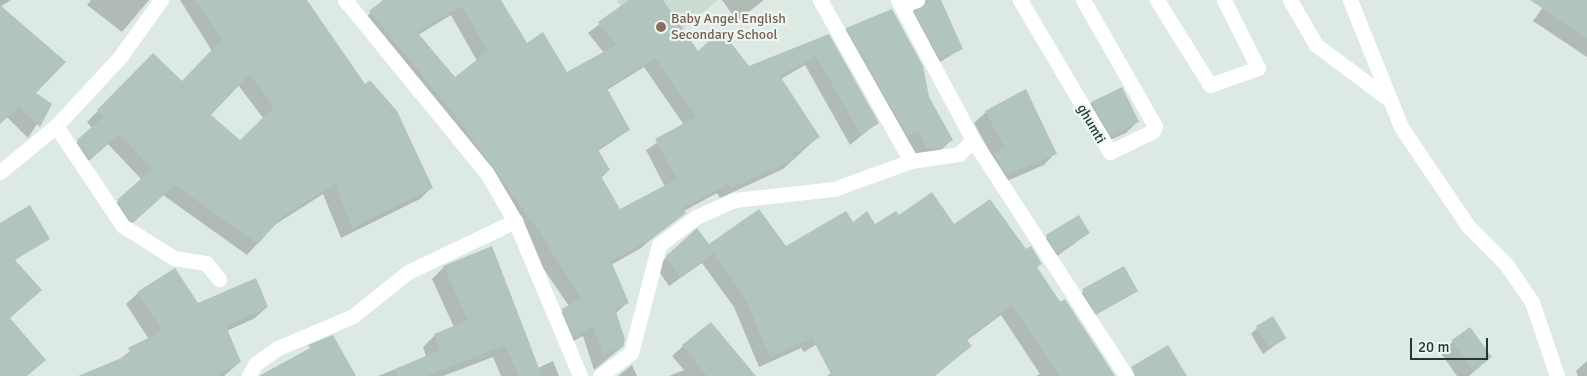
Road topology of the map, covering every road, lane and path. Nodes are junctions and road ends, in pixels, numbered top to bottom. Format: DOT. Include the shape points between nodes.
graph roads {
  1 [pos="161,0"];
  2 [pos="345,0"];
  3 [pos="820,0"];
  4 [pos="917,0"];
  5 [pos="1020,0"];
  6 [pos="1083,0"];
  7 [pos="1157,0"];
  8 [pos="1224,0"];
  9 [pos="1290,0"];
  10 [pos="1350,0"];
  11 [pos="899,2"];
  12 [pos="1386,98"];
  13 [pos="56,126"];
  14 [pos="973,140"];
  15 [pos="911,161"];
  16 [pos="0,172"];
  17 [pos="515,221"];
  18 [pos="219,279"];
  19 [pos="249,376"];
  20 [pos="580,376"];
  21 [pos="600,376"];
  22 [pos="1126,376"];
  23 [pos="1557,376"];
  1 -- 13 [label="street" via="120,57"];
  2 -- 17 [label="street" via="486,172"];
  3 -- 15 [label="street"];
  4 -- 11 [label="street"];
  5 -- 6 [label="street, ghumti" via="1110,152 1153,132 1154,126"];
  7 -- 8 [label="street" via="1210,85 1258,68"];
  9 -- 12 [label="street" via="1316,45"];
  10 -- 12 [label="street"];
  11 -- 14 [label="street"];
  12 -- 23 [label="street" via="1430,174 1468,226 1506,264 1532,302"];
  13 -- 16 [label="street"];
  13 -- 18 [label="street" via="123,226 174,258 206,262"];
  14 -- 15 [label="street" via="959,154"];
  14 -- 22 [label="street"];
  15 -- 21 [label="street" via="834,189 734,200 696,217 659,245 631,352"];
  17 -- 19 [label="street" via="408,272 353,316 278,348 255,364"];
  17 -- 20 [label="street"];
}
